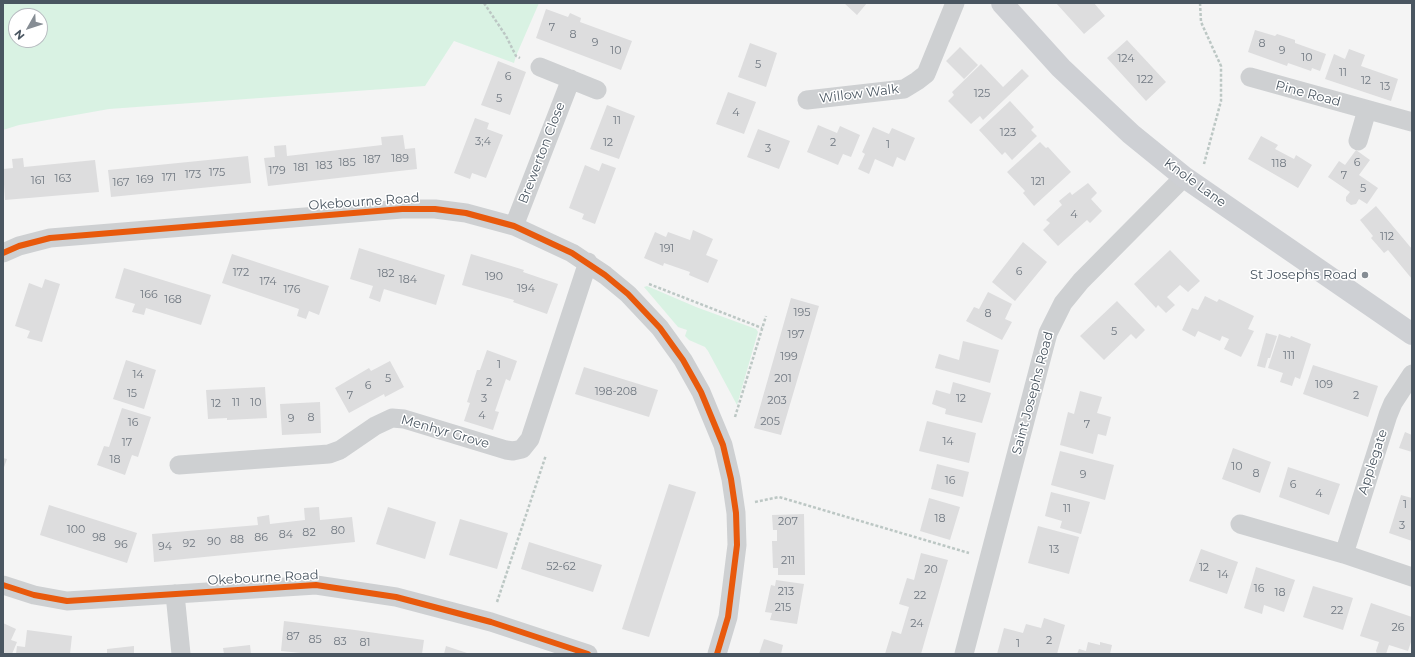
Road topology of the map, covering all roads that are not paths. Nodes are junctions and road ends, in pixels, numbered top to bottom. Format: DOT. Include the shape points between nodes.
graph roads {
  1 [pos="955,3"];
  2 [pos="1002,3"];
  3 [pos="540,67"];
  4 [pos="1250,77"];
  5 [pos="571,79"];
  6 [pos="597,90"];
  7 [pos="807,100"];
  8 [pos="1367,110"];
  9 [pos="1412,122"];
  10 [pos="1358,141"];
  11 [pos="1184,177"];
  12 [pos="514,226"];
  13 [pos="3,254"];
  14 [pos="588,262"];
  15 [pos="1412,334"];
  16 [pos="1412,374"];
  17 [pos="179,465"];
  18 [pos="1240,524"];
  19 [pos="1344,554"];
  20 [pos="1412,577"];
  21 [pos="3,585"];
  22 [pos="175,594"];
  23 [pos="181,654"];
  24 [pos="588,654"];
  25 [pos="717,654"];
  26 [pos="964,654"];
  1 -- 7 [label="street, Willow Walk" via="926,74 917,81 904,89"];
  2 -- 11 [label="street, Knole Lane" via="1067,73 1131,134"];
  3 -- 5 [label="street"];
  4 -- 8 [label="street, Pine Road"];
  5 -- 6 [label="street"];
  5 -- 12 [label="street, Brewerton Close"];
  8 -- 9 [label="street, Pine Road"];
  8 -- 10 [label="street"];
  11 -- 15 [label="street, Knole Lane"];
  11 -- 26 [label="street, Saint Josephs Road" via="1081,280 1063,303 1048,333"];
  12 -- 13 [label="street, Okebourne Road" via="435,209 402,209 50,238 19,246"];
  12 -- 14 [label="street, Okebourne Road"];
  14 -- 17 [label="street, Menhyr Grove" via="530,439 522,449 506,450 404,419 392,418 329,454"];
  14 -- 25 [label="street, Okebourne Road" via="628,294 660,328 683,360 701,392 723,445 735,505 737,545 728,617"];
  16 -- 19 [label="street, Applegate" via="1388,415"];
  18 -- 19 [label="street"];
  19 -- 20 [label="street"];
  21 -- 22 [label="street, Okebourne Road" via="34,595 67,601"];
  22 -- 23 [label="street"];
  22 -- 24 [label="street, Okebourne Road" via="316,585 355,590 396,597 491,622"];
}
